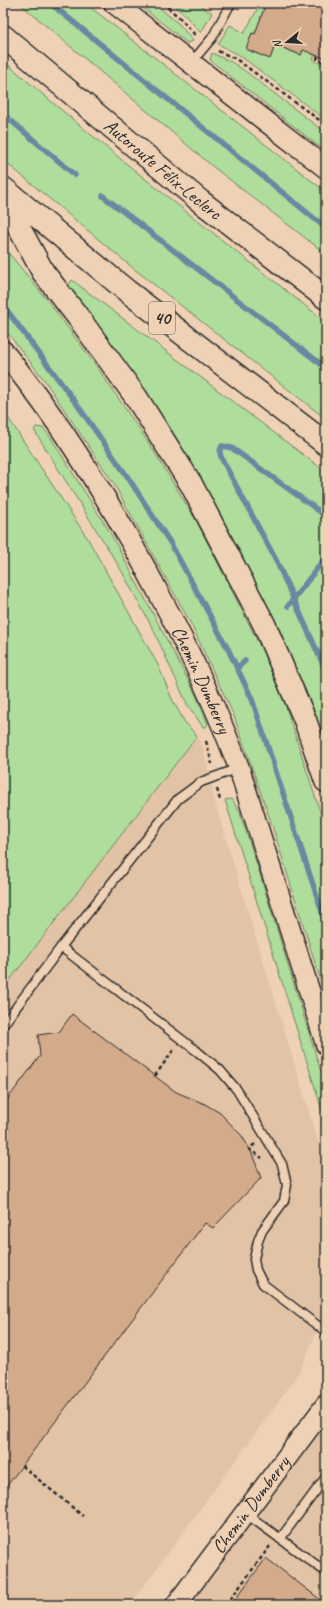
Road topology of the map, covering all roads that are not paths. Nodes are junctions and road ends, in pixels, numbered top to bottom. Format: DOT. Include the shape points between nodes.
graph roads {
  1 [pos="114,3"];
  2 [pos="231,3"];
  3 [pos="3,36"];
  4 [pos="191,63"];
  5 [pos="326,168"];
  6 [pos="3,188"];
  7 [pos="3,198"];
  8 [pos="326,298"];
  9 [pos="3,352"];
  10 [pos="326,444"];
  11 [pos="239,768"];
  12 [pos="326,781"];
  13 [pos="61,947"];
  14 [pos="3,1025"];
  15 [pos="326,1044"];
  16 [pos="326,1332"];
  17 [pos="326,1405"];
  18 [pos="326,1477"];
  19 [pos="245,1514"];
  20 [pos="280,1539"];
  21 [pos="326,1572"];
  22 [pos="176,1605"];
  1 -- 4 [label="street"];
  2 -- 4 [label="lane" via="212,38"];
  3 -- 8 [label="highway, Autoroute Félix-Leclerc" via="194,196"];
  4 -- 5 [label="street"];
  6 -- 10 [label="highway, 40" via="127,291"];
  7 -- 12 [label="highway" via="43,272 132,391 191,484 247,589 278,656 305,720"];
  9 -- 11 [label="street, Chemin Dumberry" via="66,436 128,536 193,659"];
  11 -- 13 [label="lane" via="201,782 178,799"];
  11 -- 15 [label="street, Chemin Dumberry"];
  13 -- 14 [label="lane"];
  13 -- 16 [label="lane" via="198,1052 220,1070 237,1090 282,1164 288,1184 284,1201 262,1231 258,1241 254,1259 256,1270 263,1284"];
  17 -- 19 [label="street, Chemin Dumberry"];
  18 -- 20 [label="lane"];
  19 -- 20 [label="lane"];
  19 -- 22 [label="street, Chemin Dumberry"];
  20 -- 21 [label="lane"];
}
